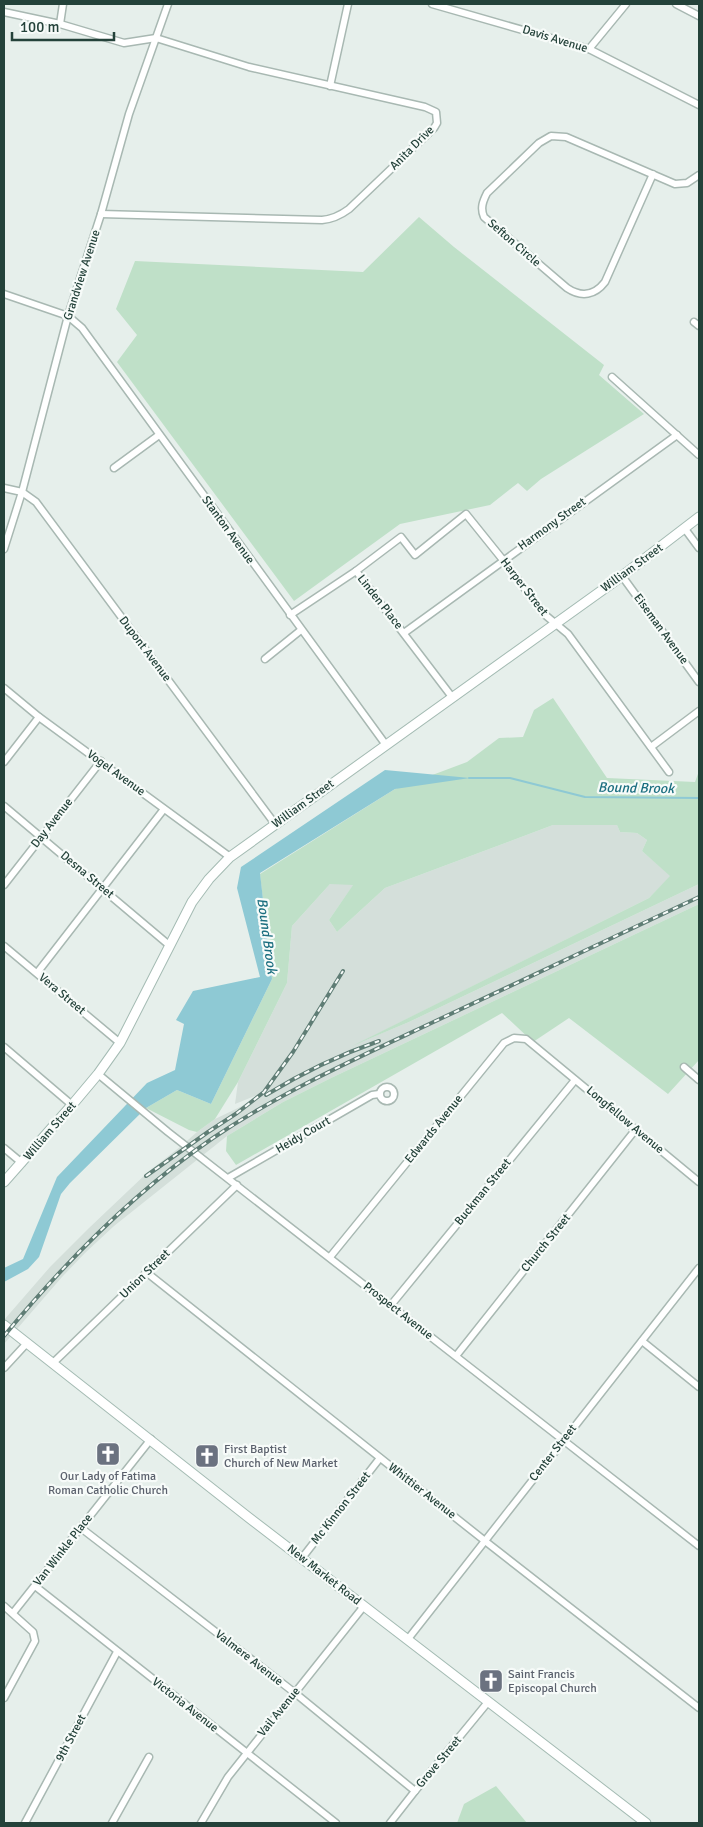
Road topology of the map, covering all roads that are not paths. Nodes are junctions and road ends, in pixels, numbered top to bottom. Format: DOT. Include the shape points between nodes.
graph roads {
  1 [pos="63,4"];
  2 [pos="168,4"];
  3 [pos="348,4"];
  4 [pos="432,4"];
  5 [pos="626,4"];
  6 [pos="676,4"];
  7 [pos="4,12"];
  8 [pos="699,16"];
  9 [pos="60,24"];
  10 [pos="156,38"];
  11 [pos="590,49"];
  12 [pos="330,86"];
  13 [pos="699,105"];
  14 [pos="653,174"];
  15 [pos="699,175"];
  16 [pos="101,214"];
  17 [pos="4,294"];
  18 [pos="68,316"];
  19 [pos="612,377"];
  20 [pos="677,435"];
  21 [pos="159,436"];
  22 [pos="699,454"];
  23 [pos="114,468"];
  24 [pos="4,488"];
  25 [pos="22,492"];
  26 [pos="699,517"];
  27 [pos="685,528"];
  28 [pos="699,548"];
  29 [pos="4,549"];
  30 [pos="503,560"];
  31 [pos="356,571"];
  32 [pos="622,576"];
  33 [pos="290,615"];
  34 [pos="554,623"];
  35 [pos="301,630"];
  36 [pos="404,633"];
  37 [pos="265,659"];
  38 [pos="699,682"];
  39 [pos="4,688"];
  40 [pos="452,697"];
  41 [pos="699,711"];
  42 [pos="39,717"];
  43 [pos="386,745"];
  44 [pos="651,747"];
  45 [pos="101,761"];
  46 [pos="4,762"];
  47 [pos="669,772"];
  48 [pos="4,806"];
  49 [pos="164,808"];
  50 [pos="275,824"];
  51 [pos="41,838"];
  52 [pos="230,857"];
  53 [pos="4,886"];
  54 [pos="102,887"];
  55 [pos="169,945"];
  56 [pos="4,946"];
  57 [pos="37,973"];
  58 [pos="120,1043"];
  59 [pos="4,1047"];
  60 [pos="550,1058"];
  61 [pos="684,1068"];
  62 [pos="98,1074"];
  63 [pos="575,1080"];
  64 [pos="699,1080"];
  65 [pos="379,1094"];
  66 [pos="72,1105"];
  67 [pos="636,1130"];
  68 [pos="4,1148"];
  69 [pos="22,1163"];
  70 [pos="228,1178"];
  71 [pos="4,1182"];
  72 [pos="699,1182"];
  73 [pos="237,1185"];
  74 [pos="330,1257"];
  75 [pos="699,1268"];
  76 [pos="146,1272"];
  77 [pos="391,1305"];
  78 [pos="4,1325"];
  79 [pos="642,1341"];
  80 [pos="27,1343"];
  81 [pos="456,1356"];
  82 [pos="53,1363"];
  83 [pos="4,1368"];
  84 [pos="699,1387"];
  85 [pos="151,1439"];
  86 [pos="564,1440"];
  87 [pos="380,1458"];
  88 [pos="80,1528"];
  89 [pos="485,1541"];
  90 [pos="699,1546"];
  91 [pos="302,1558"];
  92 [pos="35,1586"];
  93 [pos="4,1606"];
  94 [pos="364,1606"];
  95 [pos="13,1614"];
  96 [pos="408,1639"];
  97 [pos="117,1652"];
  98 [pos="295,1693"];
  99 [pos="4,1698"];
  100 [pos="488,1702"];
  101 [pos="699,1708"];
  102 [pos="247,1753"];
  103 [pos="149,1757"];
  104 [pos="415,1791"];
  105 [pos="642,1822"];
  106 [pos="25,1823"];
  107 [pos="112,1823"];
  108 [pos="201,1823"];
  109 [pos="336,1823"];
  110 [pos="390,1823"];
  1 -- 9 [label="street"];
  2 -- 10 [label="street, Grandview Avenue"];
  3 -- 12 [label="street"];
  4 -- 11 [label="street, Davis Avenue"];
  5 -- 11 [label="street"];
  6 -- 8 [label="street"];
  7 -- 9 [label="street"];
  9 -- 10 [label="street" via="124,43"];
  10 -- 12 [label="street, Anita Drive" via="249,67"];
  10 -- 16 [label="street, Grandview Avenue" via="129,114"];
  11 -- 13 [label="street, Davis Avenue"];
  12 -- 16 [label="street, Anita Drive" via="432,109 438,118 434,128 341,215 322,220"];
  14 -- 14 [label="street, Sefton Circle" via="566,137 551,136 539,143 487,193 481,211 567,288 587,295 601,288 605,282"];
  14 -- 15 [label="street, Sefton Circle" via="675,184 687,183"];
  16 -- 18 [label="street, Grandview Avenue"];
  17 -- 18 [label="street"];
  18 -- 21 [label="street, Stanton Avenue" via="82,328"];
  18 -- 25 [label="street, Grandview Avenue"];
  19 -- 20 [label="street"];
  20 -- 22 [label="street"];
  20 -- 30 [label="street, Harmony Street"];
  21 -- 23 [label="street"];
  21 -- 33 [label="street, Stanton Avenue"];
  24 -- 25 [label="street, Dupont Avenue"];
  25 -- 29 [label="street, Grandview Avenue"];
  25 -- 50 [label="street, Dupont Avenue" via="36,502"];
  26 -- 27 [label="main road, William Street"];
  27 -- 28 [label="street"];
  27 -- 32 [label="main road, William Street"];
  30 -- 31 [label="street, Harper Street" via="466,514 415,555 401,537"];
  30 -- 34 [label="street, Harper Street"];
  30 -- 36 [label="street, Harmony Street"];
  31 -- 33 [label="street, Linden Place"];
  31 -- 36 [label="street, Linden Place"];
  32 -- 34 [label="main road, William Street"];
  32 -- 38 [label="street, Eiseman Avenue"];
  33 -- 35 [label="street, Stanton Avenue"];
  34 -- 40 [label="main road, William Street"];
  34 -- 44 [label="street, Harper Street" via="568,634"];
  35 -- 37 [label="street"];
  35 -- 43 [label="street, Stanton Avenue"];
  36 -- 40 [label="street, Linden Place"];
  39 -- 42 [label="street, Vogel Avenue"];
  40 -- 43 [label="main road, William Street"];
  41 -- 44 [label="street"];
  42 -- 45 [label="street, Vogel Avenue"];
  42 -- 46 [label="street"];
  43 -- 50 [label="main road, William Street"];
  44 -- 47 [label="street, Harper Street"];
  45 -- 49 [label="street, Vogel Avenue"];
  45 -- 51 [label="street, Day Avenue"];
  48 -- 51 [label="street, Desna Street"];
  49 -- 52 [label="street, Vogel Avenue"];
  49 -- 54 [label="street"];
  50 -- 52 [label="main road, William Street"];
  51 -- 53 [label="street, Day Avenue"];
  51 -- 54 [label="street, Desna Street"];
  52 -- 55 [label="main road, William Street" via="192,902"];
  54 -- 55 [label="street, Desna Street"];
  54 -- 57 [label="street"];
  55 -- 58 [label="main road, William Street"];
  56 -- 57 [label="street, Vera Street"];
  57 -- 58 [label="street, Vera Street"];
  58 -- 62 [label="main road, William Street"];
  59 -- 66 [label="street"];
  60 -- 63 [label="street, Longfellow Avenue"];
  60 -- 74 [label="street, Edwards Avenue" via="526,1039 514,1038 504,1043"];
  61 -- 64 [label="street"];
  62 -- 66 [label="main road, William Street"];
  62 -- 70 [label="street, Prospect Avenue"];
  63 -- 67 [label="street, Longfellow Avenue"];
  63 -- 77 [label="street, Buckman Street"];
  65 -- 70 [label="street, Heidy Court" via="372,1095"];
  66 -- 69 [label="main road, William Street"];
  67 -- 72 [label="street, Longfellow Avenue"];
  67 -- 81 [label="street, Church Street"];
  68 -- 69 [label="street"];
  69 -- 71 [label="main road, William Street"];
  70 -- 73 [label="street, Prospect Avenue"];
  73 -- 74 [label="street, Prospect Avenue"];
  73 -- 76 [label="street, Union Street"];
  74 -- 77 [label="street, Prospect Avenue"];
  75 -- 79 [label="street, Center Street"];
  76 -- 82 [label="street, Union Street"];
  76 -- 87 [label="street, Whittier Avenue"];
  77 -- 81 [label="street, Prospect Avenue"];
  78 -- 80 [label="main road, New Market Road"];
  79 -- 84 [label="street"];
  79 -- 86 [label="street, Center Street"];
  80 -- 82 [label="main road, New Market Road"];
  80 -- 83 [label="street"];
  81 -- 86 [label="street, Prospect Avenue"];
  82 -- 85 [label="main road, New Market Road"];
  85 -- 88 [label="street, Van Winkle Place"];
  85 -- 91 [label="main road, New Market Road"];
  86 -- 89 [label="street, Center Street"];
  86 -- 90 [label="street, Prospect Avenue"];
  87 -- 89 [label="street, Whittier Avenue"];
  87 -- 91 [label="street, Mc Kinnon Street"];
  88 -- 92 [label="street, Van Winkle Place"];
  88 -- 98 [label="street, Valmere Avenue"];
  89 -- 96 [label="street, Center Street"];
  89 -- 101 [label="street, Whittier Avenue"];
  91 -- 94 [label="main road, New Market Road"];
  92 -- 95 [label="street, Van Winkle Place"];
  92 -- 97 [label="street, Victoria Avenue"];
  93 -- 95 [label="street"];
  94 -- 96 [label="main road, New Market Road"];
  94 -- 98 [label="street, Vail Avenue"];
  95 -- 99 [label="street" via="33,1632 34,1640"];
  96 -- 100 [label="main road, New Market Road"];
  97 -- 102 [label="street, Victoria Avenue"];
  97 -- 106 [label="street, 9th Street"];
  98 -- 102 [label="street, Vail Avenue"];
  98 -- 104 [label="street, Valmere Avenue"];
  100 -- 104 [label="street, Grove Street"];
  100 -- 105 [label="main road, New Market Road"];
  102 -- 108 [label="street, Vail Avenue" via="228,1777"];
  102 -- 109 [label="street, Victoria Avenue"];
  103 -- 107 [label="street"];
  104 -- 110 [label="street, Grove Street"];
}
